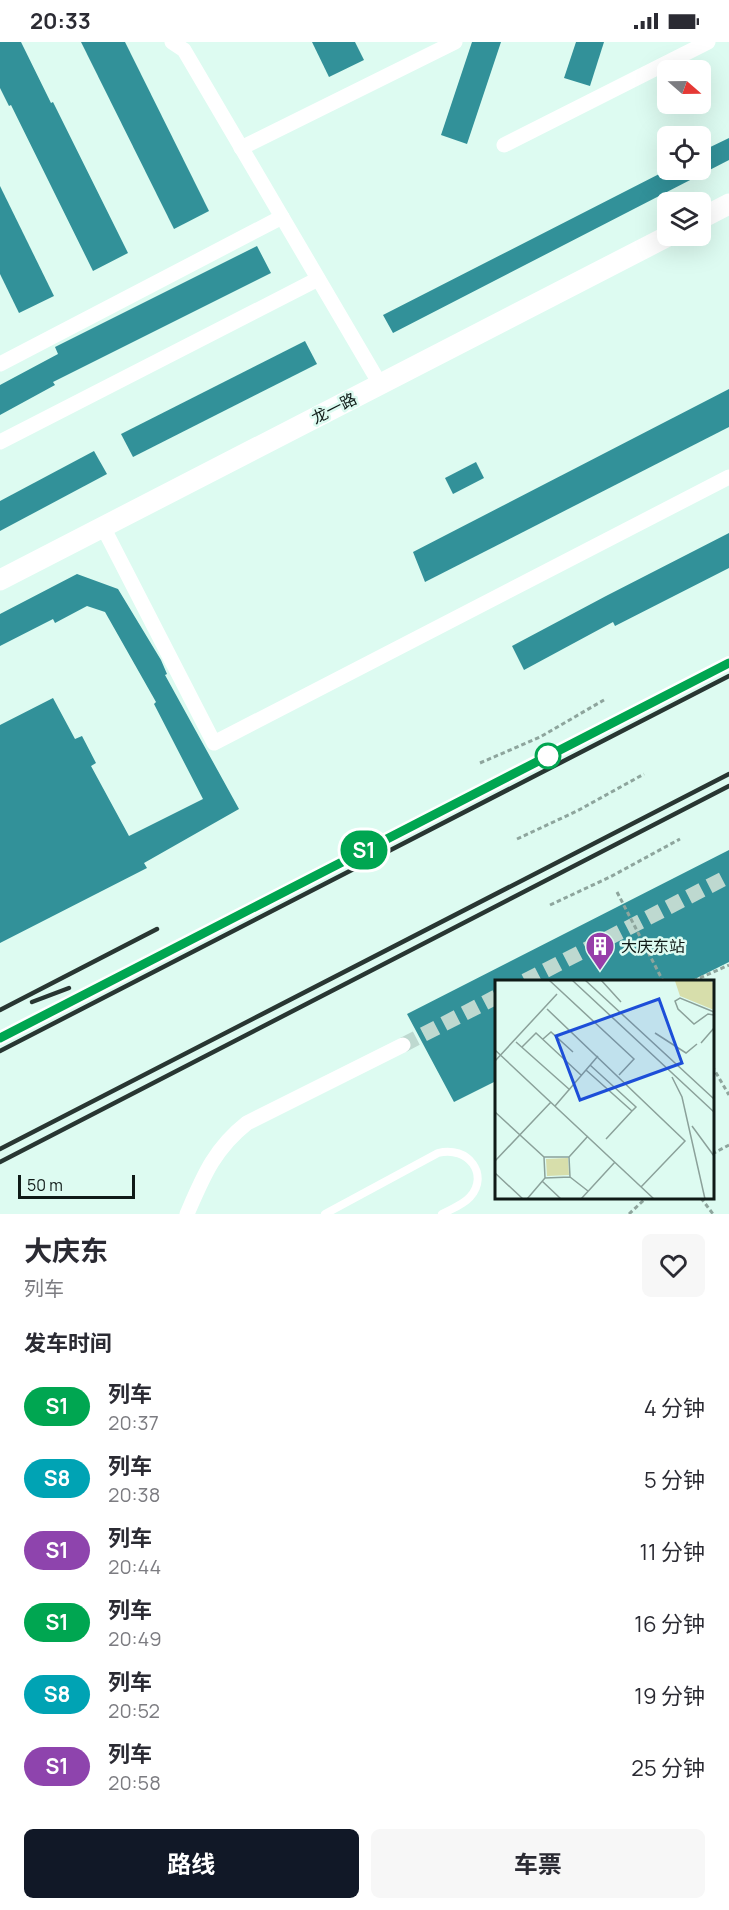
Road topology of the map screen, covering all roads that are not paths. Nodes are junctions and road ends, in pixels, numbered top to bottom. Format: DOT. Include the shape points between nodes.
graph roads {
  1 [pos="172,42"];
  2 [pos="455,42"];
  3 [pos="708,42"];
  4 [pos="504,145"];
  5 [pos="242,148"];
  6 [pos="729,204"];
  7 [pos="711,213"];
  8 [pos="282,217"];
  9 [pos="657,242"];
  10 [pos="318,279"];
  11 [pos="0,364"];
  12 [pos="380,384"];
  13 [pos="0,442"];
  14 [pos="729,477"];
  15 [pos="103,527"];
  16 [pos="0,580"];
  17 [pos="403,1045"];
  18 [pos="187,1214"];
  19 [pos="325,1214"];
  20 [pos="442,1214"];
  1 -- 5 [label="street" via="184,50"];
  2 -- 5 [label="street"];
  3 -- 4 [label="street"];
  5 -- 8 [label="street"];
  6 -- 7 [label="street"];
  8 -- 10 [label="street"];
  8 -- 11 [label="street"];
  9 -- 12 [label="street, 龙一路"];
  10 -- 12 [label="street"];
  10 -- 13 [label="street"];
  12 -- 15 [label="street, 龙一路"];
  14 -- 15 [label="street" via="213,743"];
  15 -- 16 [label="street, 龙一路"];
  17 -- 18 [label="street" via="247,1123 232,1135 207,1168"];
  19 -- 20 [label="lane" via="438,1153 454,1151 473,1164 477,1182 469,1198"];
}
